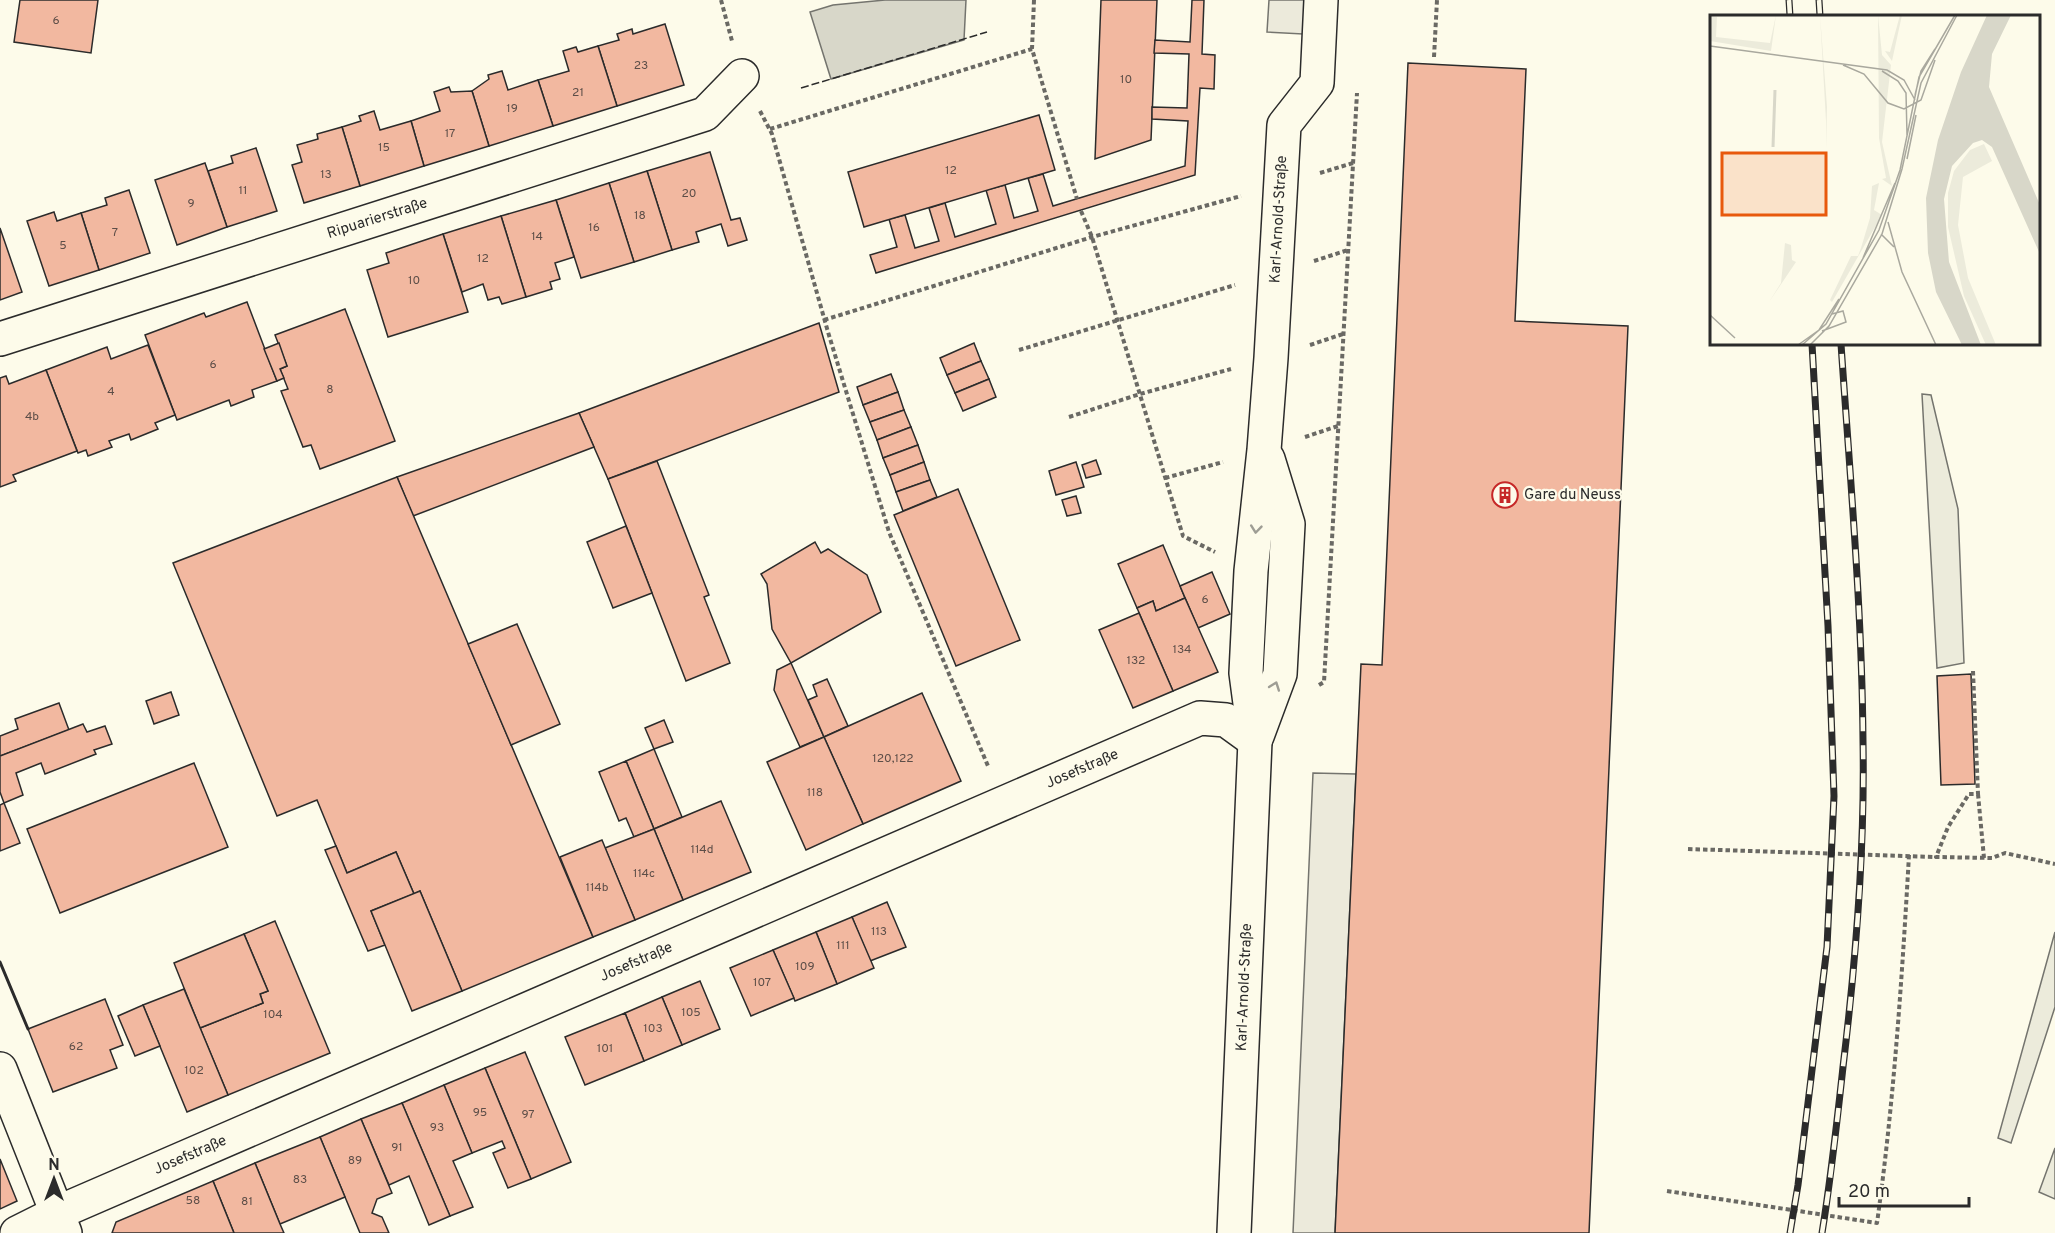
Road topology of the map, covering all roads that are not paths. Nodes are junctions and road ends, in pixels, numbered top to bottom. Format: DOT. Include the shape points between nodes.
graph roads {
  1 [pos="1321,0"];
  2 [pos="742,76"];
  3 [pos="0,339"];
  4 [pos="1264,450"];
  5 [pos="1255,741"];
  6 [pos="0,1069"];
  7 [pos="61,1223"];
  8 [pos="17,1233"];
  9 [pos="1234,1233"];
  1 -- 4 [label="street, Karl-Arnold-Straße" via="1317,83 1284,125"];
  2 -- 3 [label="street, Ripuarierstraße" via="705,114"];
  4 -- 5 [label="street, Karl-Arnold-Straße, one-way" via="1251,571 1246,673"];
  5 -- 4 [label="street, Karl-Arnold-Straße, one-way" via="1280,674 1288,524"];
  5 -- 7 [label="street, Josefstraße" via="1226,720 1200,718"];
  5 -- 9 [label="street, Karl-Arnold-Straße"];
  6 -- 7 [label="street"];
  7 -- 8 [label="street, Josefstraße"];
}
